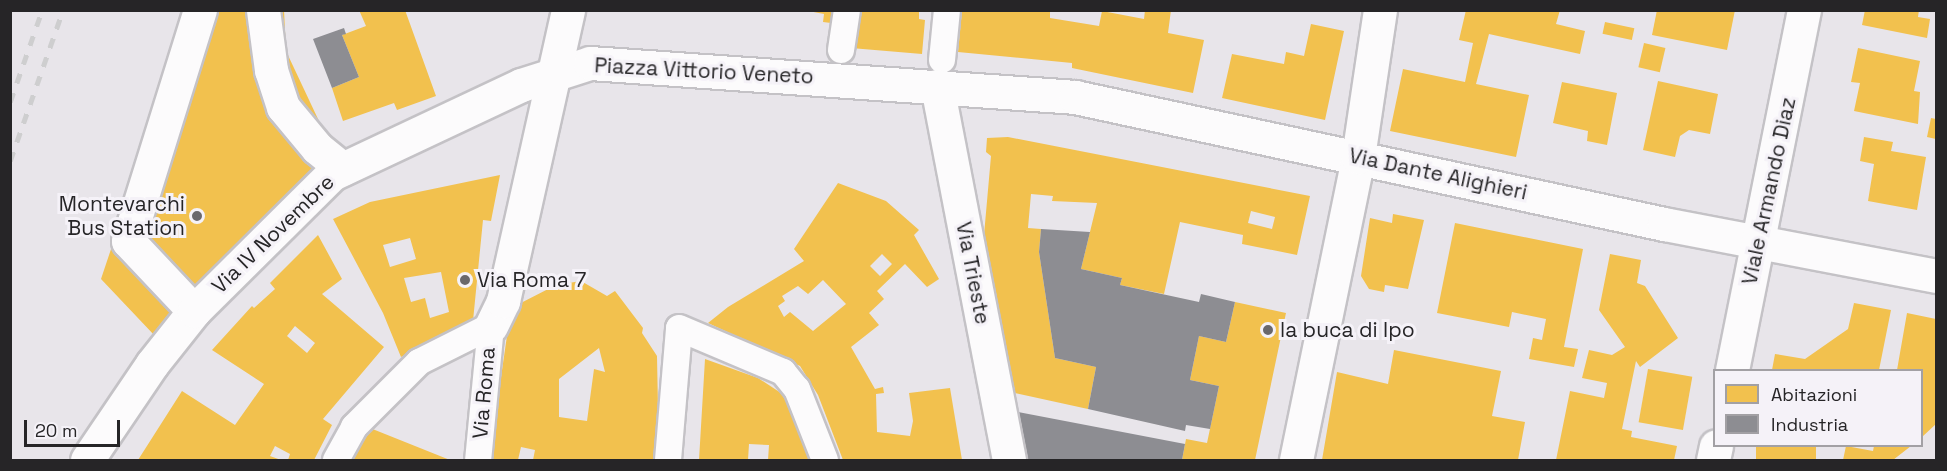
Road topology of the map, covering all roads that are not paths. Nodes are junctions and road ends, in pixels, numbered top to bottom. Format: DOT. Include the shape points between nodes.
graph roads {
  1 [pos="201,10"];
  2 [pos="263,10"];
  3 [pos="568,10"];
  4 [pos="847,10"];
  5 [pos="946,10"];
  6 [pos="1380,10"];
  7 [pos="1804,10"];
  8 [pos="841,50"];
  9 [pos="555,72"];
  10 [pos="940,73"];
  11 [pos="1358,157"];
  12 [pos="343,169"];
  13 [pos="1759,240"];
  14 [pos="1936,276"];
  15 [pos="194,311"];
  16 [pos="491,326"];
  17 [pos="1732,369"];
  18 [pos="87,460"];
  19 [pos="336,460"];
  20 [pos="478,460"];
  21 [pos="668,460"];
  22 [pos="825,460"];
  23 [pos="1009,460"];
  24 [pos="1296,460"];
  1 -- 15 [label="street" via="128,240"];
  2 -- 12 [label="street" via="271,70 283,107 317,148"];
  3 -- 9 [label="street"];
  4 -- 8 [label="street"];
  5 -- 10 [label="street"];
  6 -- 11 [label="street"];
  7 -- 13 [label="street, Viale Armando Diaz"];
  9 -- 10 [label="street, Piazza Vittorio Veneto" via="590,63"];
  9 -- 12 [label="street, Via IV Novembre"];
  9 -- 16 [label="street" via="503,301"];
  10 -- 11 [label="street, Via Dante Alighieri" via="1075,97"];
  10 -- 23 [label="street, Via Trieste"];
  11 -- 13 [label="street, Via Dante Alighieri" via="1664,224"];
  11 -- 24 [label="street"];
  12 -- 15 [label="street, Via IV Novembre" via="332,174 275,228"];
  13 -- 14 [label="street, Via Dante Alighieri"];
  13 -- 17 [label="street, Viale Armando Diaz"];
  15 -- 18 [label="street, Via IV Novembre" via="152,363"];
  16 -- 19 [label="street" via="419,362 354,427"];
  16 -- 20 [label="street, Via Roma"];
  21 -- 22 [label="street" via="678,328 783,372 797,389"];
}
